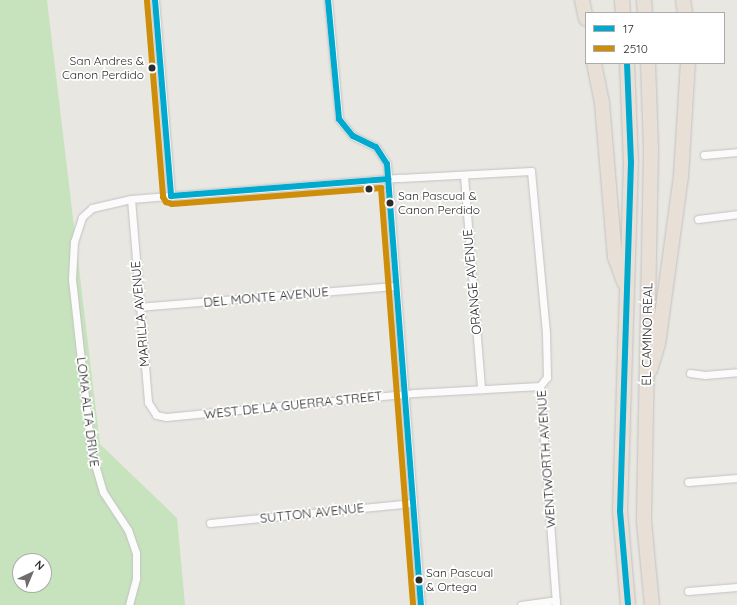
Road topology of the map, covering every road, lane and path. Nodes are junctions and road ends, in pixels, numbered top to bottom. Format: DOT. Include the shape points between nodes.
graph roads {
  1 [pos="155,0"];
  2 [pos="328,0"];
  3 [pos="582,0"];
  4 [pos="622,0"];
  5 [pos="644,0"];
  6 [pos="683,0"];
  7 [pos="623,12"];
  8 [pos="645,12"];
  9 [pos="685,12"];
  10 [pos="585,14"];
  11 [pos="594,64"];
  12 [pos="627,64"];
  13 [pos="648,64"];
  14 [pos="688,64"];
  15 [pos="737,152"];
  16 [pos="704,155"];
  17 [pos="464,176"];
  18 [pos="388,179"];
  19 [pos="171,196"];
  20 [pos="131,199"];
  21 [pos="737,214"];
  22 [pos="698,219"];
  23 [pos="394,286"];
  24 [pos="627,290"];
  25 [pos="138,307"];
  26 [pos="737,372"];
  27 [pos="690,373"];
  28 [pos="645,384"];
  29 [pos="540,386"];
  30 [pos="481,388"];
  31 [pos="406,395"];
  32 [pos="166,417"];
  33 [pos="737,478"];
  34 [pos="688,482"];
  35 [pos="413,503"];
  36 [pos="210,523"];
  37 [pos="737,587"];
  38 [pos="688,591"];
  39 [pos="556,603"];
  40 [pos="129,605"];
  41 [pos="421,605"];
  42 [pos="521,605"];
  43 [pos="628,605"];
  44 [pos="652,605"];
  1 -- 19 [label="street"];
  2 -- 18 [label="street" via="339,119 348,132 379,150 386,164"];
  3 -- 10 [label="highway"];
  4 -- 7 [label="highway"];
  5 -- 8 [label="highway"];
  6 -- 9 [label="highway"];
  11 -- 24 [label="highway" via="603,118 615,257"];
  12 -- 24 [label="highway, EL CAMINO REAL" via="631,162"];
  13 -- 28 [label="highway, EL CAMINO REAL" via="651,151"];
  14 -- 28 [label="highway" via="681,176 658,344"];
  15 -- 16 [label="street"];
  17 -- 18 [label="street"];
  17 -- 29 [label="street, WENTWORTH AVENUE" via="531,171 546,333 547,377"];
  17 -- 30 [label="street, ORANGE AVENUE"];
  18 -- 19 [label="street"];
  18 -- 23 [label="street"];
  19 -- 20 [label="street"];
  20 -- 25 [label="street, MARILLA AVENUE"];
  20 -- 40 [label="street, LOMA ALTA DRIVE" via="87,211 80,221 74,242 73,287 93,464 103,492 128,530 136,553 136,578"];
  21 -- 22 [label="street"];
  23 -- 25 [label="street, DEL MONTE AVENUE"];
  23 -- 31 [label="street"];
  24 -- 43 [label="highway, EL CAMINO REAL" via="620,511"];
  25 -- 32 [label="street, MARILLA AVENUE" via="149,407 156,415"];
  26 -- 27 [label="street" via="705,375"];
  28 -- 44 [label="highway, EL CAMINO REAL" via="644,522"];
  29 -- 30 [label="street, WEST DE LA GUERRA STREET"];
  29 -- 39 [label="street, WENTWORTH AVENUE"];
  30 -- 31 [label="street, WEST DE LA GUERRA STREET"];
  31 -- 32 [label="street, WEST DE LA GUERRA STREET"];
  31 -- 35 [label="street"];
  33 -- 34 [label="street"];
  35 -- 36 [label="street, SUTTON AVENUE"];
  35 -- 41 [label="street"];
  37 -- 38 [label="street"];
  39 -- 42 [label="street"];
}
